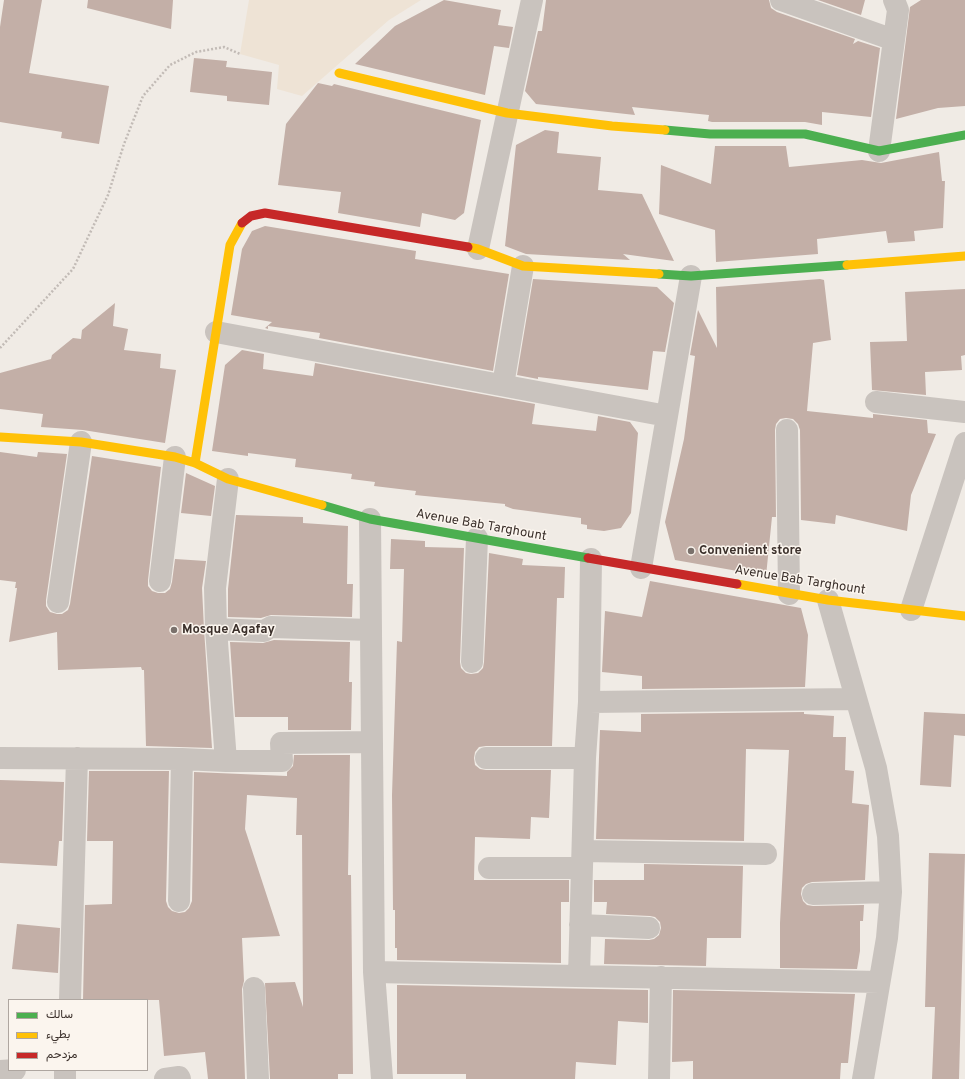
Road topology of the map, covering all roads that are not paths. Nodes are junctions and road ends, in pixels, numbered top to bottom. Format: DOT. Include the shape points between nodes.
graph roads {
  1 [pos="532,0"];
  2 [pos="781,0"];
  3 [pos="900,3"];
  4 [pos="894,40"];
  5 [pos="339,73"];
  6 [pos="507,113"];
  7 [pos="965,135"];
  8 [pos="879,151"];
  9 [pos="478,249"];
  10 [pos="965,256"];
  11 [pos="523,266"];
  12 [pos="691,276"];
  13 [pos="216,332"];
  14 [pos="503,385"];
  15 [pos="876,402"];
  16 [pos="965,412"];
  17 [pos="667,416"];
  18 [pos="786,430"];
  19 [pos="0,436"];
  20 [pos="81,442"];
  21 [pos="965,443"];
  22 [pos="185,460"];
  23 [pos="228,479"];
  24 [pos="370,519"];
  25 [pos="477,538"];
  26 [pos="591,559"];
  27 [pos="641,568"];
  28 [pos="160,582"];
  29 [pos="789,594"];
  30 [pos="828,600"];
  31 [pos="58,602"];
  32 [pos="911,610"];
  33 [pos="965,616"];
  34 [pos="216,629"];
  35 [pos="371,630"];
  36 [pos="472,662"];
  37 [pos="855,700"];
  38 [pos="589,702"];
  39 [pos="372,742"];
  40 [pos="0,758"];
  41 [pos="78,758"];
  42 [pos="486,758"];
  43 [pos="585,758"];
  44 [pos="182,759"];
  45 [pos="226,761"];
  46 [pos="766,854"];
  47 [pos="582,859"];
  48 [pos="489,868"];
  49 [pos="891,892"];
  50 [pos="813,894"];
  51 [pos="179,901"];
  52 [pos="580,925"];
  53 [pos="649,928"];
  54 [pos="374,972"];
  55 [pos="578,976"];
  56 [pos="661,978"];
  57 [pos="879,982"];
  58 [pos="254,988"];
  59 [pos="70,999"];
  60 [pos="165,1079"];
  61 [pos="180,1079"];
  62 [pos="258,1079"];
  63 [pos="382,1079"];
  64 [pos="659,1079"];
  65 [pos="863,1079"];
  1 -- 6 [label="street"];
  2 -- 4 [label="street"];
  3 -- 4 [label="street"];
  4 -- 8 [label="street"];
  5 -- 6 [label="street"];
  6 -- 8 [label="street" via="612,126 710,134 805,134"];
  6 -- 9 [label="street"];
  7 -- 8 [label="street"];
  9 -- 11 [label="street"];
  9 -- 13 [label="street" via="265,213 251,215 239,226 230,245"];
  10 -- 12 [label="street"];
  11 -- 12 [label="street"];
  11 -- 14 [label="street"];
  12 -- 17 [label="street"];
  13 -- 14 [label="street"];
  13 -- 22 [label="street"];
  14 -- 17 [label="street"];
  15 -- 16 [label="street"];
  17 -- 27 [label="street"];
  18 -- 29 [label="street"];
  19 -- 20 [label="street, Avenue Bab Targhount"];
  20 -- 22 [label="street, Avenue Bab Targhount"];
  20 -- 31 [label="street"];
  21 -- 32 [label="street"];
  22 -- 23 [label="street, Avenue Bab Targhount"];
  22 -- 28 [label="street"];
  23 -- 24 [label="street, Avenue Bab Targhount"];
  23 -- 34 [label="street" via="215,588"];
  24 -- 25 [label="street, Avenue Bab Targhount"];
  24 -- 35 [label="street"];
  25 -- 26 [label="street, Avenue Bab Targhount"];
  25 -- 36 [label="street"];
  26 -- 27 [label="street, Avenue Bab Targhount"];
  26 -- 38 [label="street"];
  27 -- 29 [label="street, Avenue Bab Targhount"];
  29 -- 30 [label="street, Avenue Bab Targhount"];
  30 -- 32 [label="street, Avenue Bab Targhount"];
  30 -- 37 [label="street"];
  32 -- 33 [label="street, Avenue Bab Targhount"];
  34 -- 35 [label="street" via="264,631 270,627"];
  34 -- 45 [label="street"];
  35 -- 39 [label="street"];
  37 -- 38 [label="street"];
  37 -- 49 [label="street" via="876,768 888,836"];
  38 -- 43 [label="street"];
  39 -- 45 [label="street" via="281,743 282,761"];
  39 -- 54 [label="street"];
  40 -- 41 [label="street"];
  41 -- 44 [label="street"];
  41 -- 59 [label="street"];
  42 -- 43 [label="street"];
  43 -- 47 [label="street"];
  44 -- 45 [label="street"];
  44 -- 51 [label="street"];
  46 -- 47 [label="street"];
  47 -- 48 [label="street"];
  47 -- 52 [label="street"];
  49 -- 50 [label="street"];
  49 -- 57 [label="street" via="887,938"];
  52 -- 53 [label="street"];
  52 -- 55 [label="street"];
  54 -- 55 [label="street"];
  54 -- 63 [label="street"];
  55 -- 56 [label="street"];
  56 -- 57 [label="street"];
  56 -- 64 [label="street"];
  57 -- 65 [label="street"];
  58 -- 62 [label="street"];
  60 -- 61 [label="street" via="179,1076"];
}
